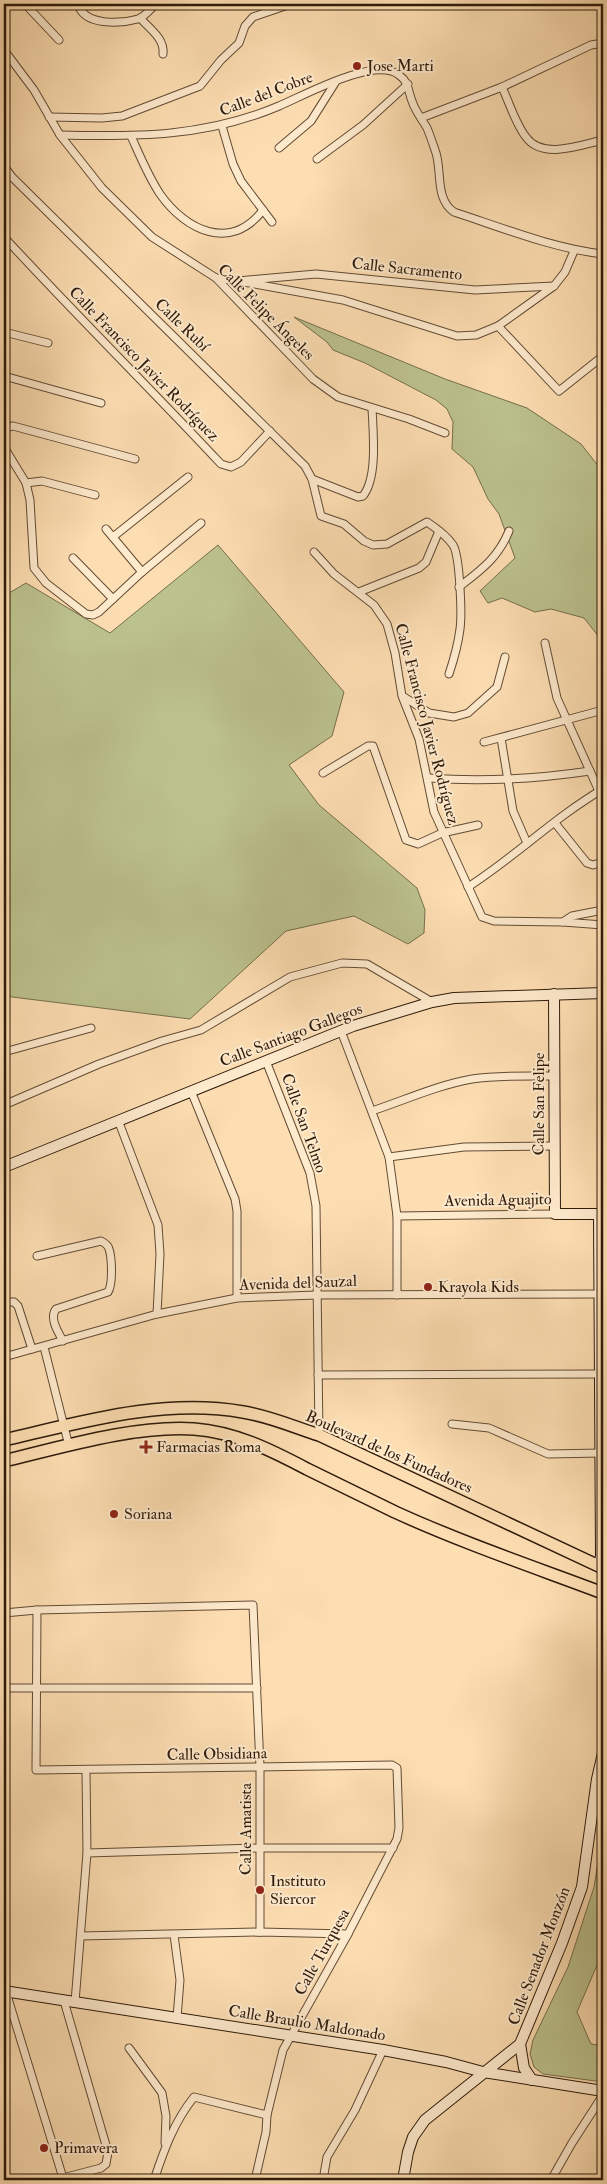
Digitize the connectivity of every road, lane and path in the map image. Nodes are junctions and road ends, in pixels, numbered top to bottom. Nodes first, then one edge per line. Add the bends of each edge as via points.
1 (25, 4) edge
2 (78, 4) edge
3 (156, 4) edge
4 (291, 4) edge
5 (140, 18) junction
6 (59, 40) dead end
7 (603, 43) edge
8 (4, 50) edge
9 (163, 54) dead end
10 (335, 82) junction
11 (408, 84) junction
12 (502, 87) junction
13 (49, 117) junction
14 (421, 118) junction
15 (222, 126) junction
16 (60, 135) junction
17 (131, 136) junction
18 (603, 140) edge
19 (279, 148) dead end
20 (317, 159) dead end
21 (4, 166) edge
22 (263, 210) junction
23 (272, 222) dead end
24 (4, 237) edge
25 (574, 251) junction
26 (603, 254) edge
27 (216, 278) junction
28 (238, 280) junction
29 (554, 286) junction
30 (498, 326) junction
31 (4, 332) edge
32 (48, 342) dead end
33 (603, 356) edge
34 (4, 376) edge
35 (101, 403) dead end
36 (372, 408) junction
37 (4, 428) edge
38 (270, 431) junction
39 (445, 433) dead end
40 (5, 451) edge
41 (134, 459) dead end
42 (188, 477) dead end
43 (312, 479) junction
44 (26, 483) junction
45 (95, 495) dead end
46 (201, 523) dead end
47 (106, 529) dead end
48 (439, 531) junction
49 (509, 531) dead end
50 (113, 537) junction
51 (314, 552) dead end
52 (73, 558) dead end
53 (142, 572) junction
54 (459, 587) junction
55 (359, 592) junction
56 (113, 599) junction
57 (545, 643) dead end
58 (505, 657) dead end
59 (448, 674) dead end
60 (402, 696) junction
61 (603, 710) edge
62 (566, 720) junction
63 (501, 738) junction
64 (484, 742) dead end
65 (590, 771) junction
66 (323, 774) dead end
67 (428, 778) junction
68 (507, 779) junction
69 (601, 790) edge
70 (555, 823) junction
71 (478, 825) dead end
72 (442, 833) junction
73 (527, 844) junction
74 (603, 862) edge
75 (468, 887) junction
76 (603, 910) edge
77 (562, 922) junction
78 (603, 925) edge
79 (603, 993) edge
80 (554, 994) junction
81 (432, 1002) junction
82 (91, 1028) dead end
83 (341, 1031) junction
84 (4, 1052) edge
85 (266, 1061) junction
86 (554, 1076) junction
87 (191, 1091) junction
88 (4, 1105) edge
89 (372, 1112) junction
90 (118, 1120) junction
91 (554, 1146) junction
92 (389, 1157) junction
93 (4, 1168) edge
94 (601, 1212) edge
95 (555, 1214) junction
96 (397, 1216) junction
97 (37, 1256) dead end
98 (316, 1294) junction
99 (600, 1294) junction
100 (397, 1295) junction
101 (237, 1298) junction
102 (4, 1302) edge
103 (157, 1314) junction
104 (62, 1342) junction
105 (44, 1346) junction
106 (32, 1349) junction
107 (4, 1357) edge
108 (601, 1374) junction
109 (318, 1375) junction
110 (452, 1424) dead end
111 (63, 1426) junction
112 (319, 1435) junction
113 (4, 1440) edge
114 (69, 1446) junction
115 (602, 1453) junction
116 (4, 1460) edge
117 (602, 1561) edge
118 (603, 1593) edge
119 (37, 1610) junction
120 (4, 1613) edge
121 (4, 1688) edge
122 (37, 1688) junction
123 (257, 1688) junction
124 (603, 1753) edge
125 (260, 1767) junction
126 (397, 1768) joint
127 (86, 1770) junction
128 (260, 1848) junction
129 (393, 1848) junction
130 (88, 1853) junction
131 (260, 1932) junction
132 (348, 1934) junction
133 (174, 1935) junction
134 (82, 1936) junction
135 (5, 1992) edge
136 (64, 2001) junction
137 (74, 2002) junction
138 (177, 2018) junction
139 (292, 2035) junction
140 (520, 2044) junction
141 (129, 2048) dead end
142 (383, 2050) junction
143 (483, 2072) junction
144 (532, 2080) junction
145 (603, 2091) edge
146 (603, 2095) edge
147 (267, 2115) junction
148 (164, 2148) junction
149 (63, 2178) junction
150 (55, 2180) edge
151 (154, 2180) edge
152 (255, 2180) edge
153 (322, 2180) edge
154 (403, 2180) edge
155 (550, 2180) edge

1 - 6 street
2 - 5 street via 92,19 123,21
3 - 5 street
4 - 13 street via 248,21 239,43 200,86 122,116
5 - 9 street via 159,38
7 - 12 street via 591,45
8 - 13 street, Calle Felipe Ángeles via 34,90
10 - 11 street, Calle del Cobre via 383,68 399,75
10 - 15 street, Calle del Cobre via 268,111
10 - 19 street via 311,121
11 - 14 street
11 - 20 street via 364,126
12 - 14 street
12 - 18 street via 526,137 538,148 548,150
13 - 16 street, Calle Felipe Ángeles
14 - 25 street via 436,154 442,198 447,207
15 - 17 street, Calle del Cobre via 173,134
15 - 22 street via 241,181
16 - 17 street, Calle del Cobre
16 - 27 street, Calle Felipe Ángeles via 102,188 152,237
17 - 22 street via 161,196 205,232 239,232 253,224
21 - 38 street, Calle Rubí
22 - 23 street
24 - 38 street, Calle Francisco Javier Rodríguez via 221,464 231,467 241,462
25 - 26 street
25 - 29 street via 565,272
27 - 28 street, Calle Sacramento
27 - 36 street, Calle Felipe Ángeles via 313,379 338,397
28 - 29 street, Calle Sacramento via 316,274 475,290
28 - 30 street via 343,300 457,336 476,335
29 - 30 street
30 - 33 street via 559,391
31 - 32 street
34 - 35 street
36 - 39 street, Calle Felipe Ángeles
36 - 43 street via 372,468 363,496 358,497
37 - 41 street via 13,426
38 - 43 street, Calle Rubí via 305,466
40 - 44 street
42 - 50 street
43 - 48 street, Calle Rubí via 321,516 344,524 364,541 387,544 427,522
44 - 45 street via 42,481
44 - 56 street via 34,568 46,583 86,614 99,612
46 - 53 street
47 - 50 street
48 - 54 street via 453,546 458,560
48 - 55 street via 426,562 419,568
49 - 54 street via 498,553
50 - 53 street
51 - 55 street, Calle Francisco Javier Rodríguez via 334,574
52 - 56 street
53 - 56 street
54 - 59 street via 460,627 457,649
55 - 60 street, Calle Francisco Javier Rodríguez via 374,605 387,624 396,653
57 - 62 street via 557,698
58 - 60 street via 497,687 468,713 454,717 429,713
60 - 67 street, Calle Francisco Javier Rodríguez via 419,739
61 - 62 street
62 - 63 street
62 - 65 street
63 - 64 street
63 - 68 street
65 - 68 street
65 - 69 street
66 - 72 street via 373,746 406,840 418,844
67 - 68 street
67 - 72 street, Calle Francisco Javier Rodríguez via 434,812
68 - 73 street via 513,811
69 - 70 street
70 - 73 street
70 - 74 street via 587,862 593,865
71 - 72 street
72 - 75 street, Calle Francisco Javier Rodríguez
73 - 75 street
75 - 77 street, Calle Francisco Javier Rodríguez via 482,917 488,920
76 - 77 street via 572,916
77 - 78 street
79 - 80 street, Calle Santiago Gallegos
80 - 81 street, Calle Santiago Gallegos via 454,998
80 - 86 street, Calle San Felipe
81 - 83 street, Calle Santiago Gallegos
81 - 88 street via 367,964 342,963 290,978 201,1030 99,1064
82 - 84 street
83 - 85 street, Calle Santiago Gallegos
83 - 89 street
85 - 87 street, Calle Santiago Gallegos
85 - 98 street, Calle San Telmo via 310,1173 316,1206
86 - 89 street via 473,1079 442,1086
86 - 91 street, Calle San Felipe
87 - 90 street, Calle Santiago Gallegos
87 - 101 street via 235,1199
89 - 92 street
90 - 93 street, Calle Santiago Gallegos
90 - 103 street via 158,1225
91 - 92 street via 464,1148
91 - 95 street, Calle San Felipe
92 - 96 street
94 - 95 street, Avenida Aguajito
94 - 99 street
95 - 96 street, Avenida Aguajito
96 - 100 street
97 - 104 street via 101,1241 109,1249 112,1286 108,1292 54,1312 52,1316
98 - 100 street, Avenida del Sauzal
98 - 101 street, Avenida del Sauzal
98 - 109 street, Calle San Telmo
99 - 100 street, Avenida del Sauzal
99 - 108 street
101 - 103 street, Avenida del Sauzal
102 - 106 street via 14,1302 18,1306
103 - 104 street, Avenida del Sauzal
104 - 105 street, Avenida del Sauzal
105 - 106 street, Avenida del Sauzal
105 - 111 street
106 - 107 street, Avenida del Sauzal
108 - 109 street
108 - 115 street
109 - 112 street, Calle San Telmo
110 - 115 street via 489,1428 548,1454
111 - 112 main road, Boulevard de los Fundadores via 156,1409 194,1407 244,1412
111 - 113 main road, Boulevard de los Fundadores
111 - 114 street
112 - 117 main road, Boulevard de los Fundadores
114 - 116 main road
114 - 118 main road via 173,1429 195,1429 240,1438 453,1537
115 - 117 street
119 - 120 street
119 - 122 street
119 - 123 street, Calle Amatista via 253,1605
121 - 122 street
122 - 123 street
122 - 127 street, Calle Obsidiana via 36,1770
123 - 125 street, Calle Amatista
124 - 140 street, Calle Senador Monzón via 582,1887
125 - 126 street, Calle Obsidiana via 392,1765
125 - 127 street, Calle Obsidiana
125 - 128 street, Calle Amatista
126 - 129 street, Calle Turquesa via 399,1828
127 - 130 street
128 - 129 street
128 - 130 street
128 - 131 street, Calle Amatista
129 - 132 street, Calle Turquesa
130 - 134 street
131 - 132 street
131 - 133 street
132 - 139 street, Calle Turquesa
133 - 134 street
133 - 138 street via 180,1980
134 - 137 street
135 - 136 street, Calle Braulio Maldonado
135 - 149 street
136 - 137 street, Calle Braulio Maldonado
136 - 149 street via 109,2159 101,2168
137 - 138 street, Calle Braulio Maldonado
138 - 139 street, Calle Braulio Maldonado
139 - 142 street, Calle Braulio Maldonado
139 - 147 street, Calle Turquesa via 283,2050
140 - 143 street, Calle Senador Monzón
140 - 144 street via 524,2068
141 - 148 street via 162,2094 166,2116
142 - 143 street, Calle Braulio Maldonado
142 - 153 street via 355,2110 327,2157
143 - 144 street, Calle Braulio Maldonado
143 - 154 street, Calle Senador Monzón via 425,2120 413,2137
144 - 145 street, Calle Braulio Maldonado
146 - 155 street
147 - 148 street via 194,2096
147 - 152 street, Calle Turquesa
148 - 151 street
149 - 150 street

